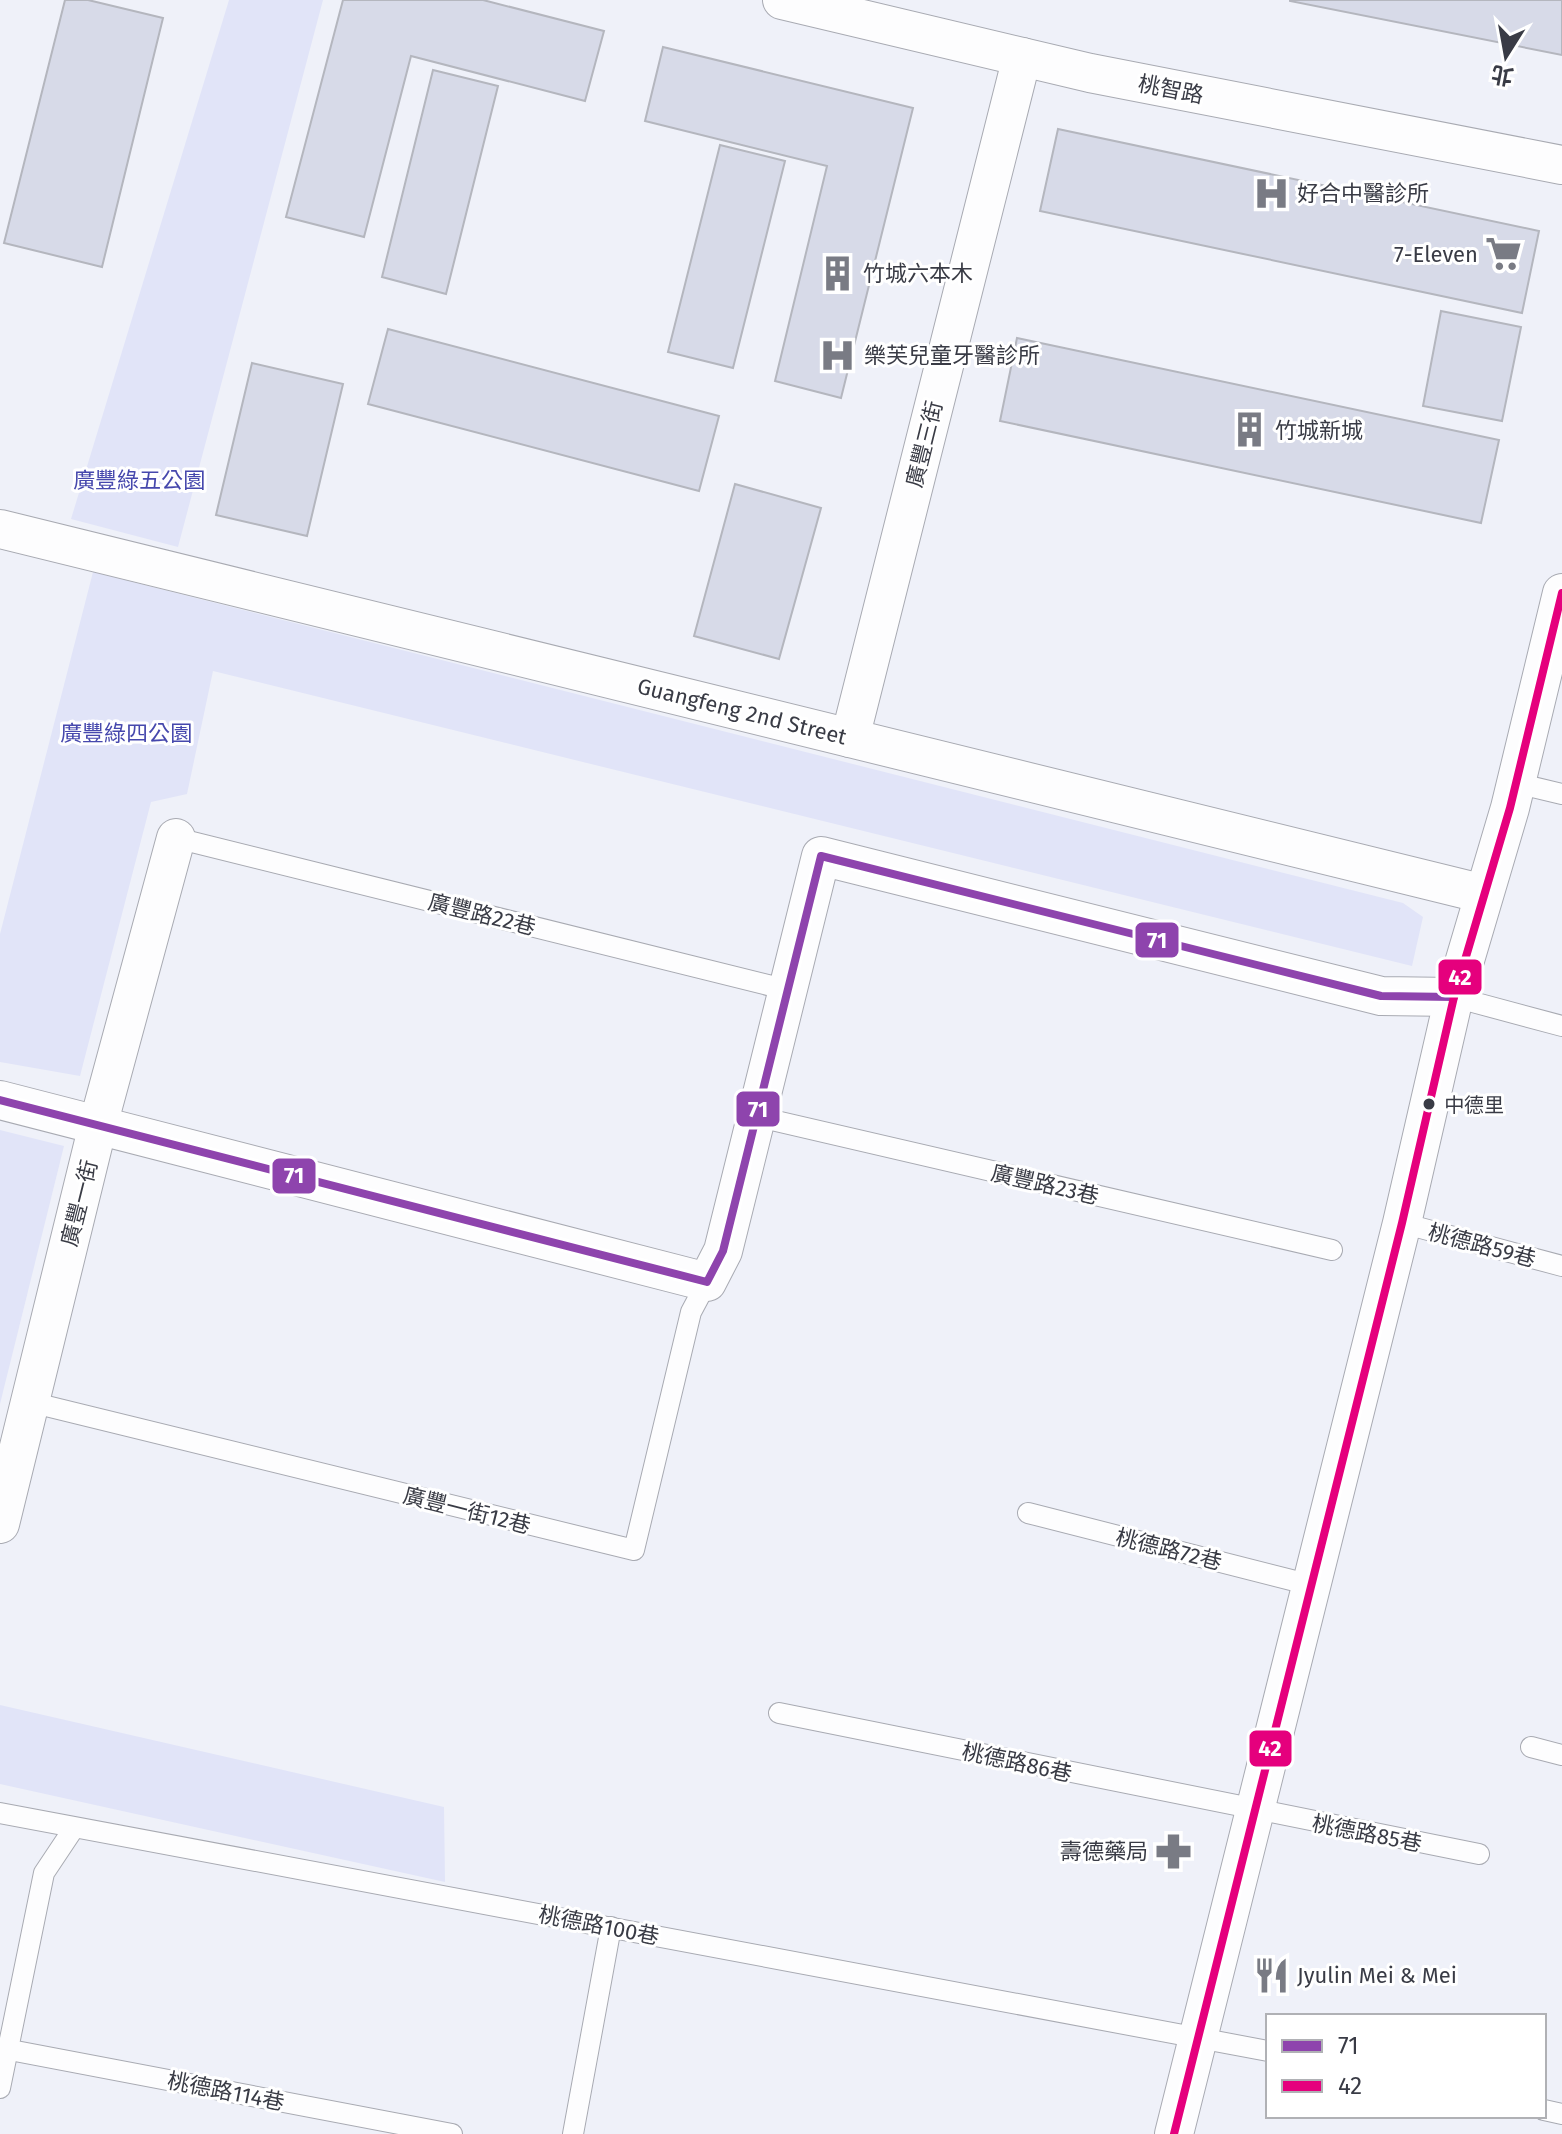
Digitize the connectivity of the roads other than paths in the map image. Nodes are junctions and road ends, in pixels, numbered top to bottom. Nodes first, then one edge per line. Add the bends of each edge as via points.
1 (782, 0) edge
2 (1022, 57) junction
3 (1562, 165) edge
4 (0, 529) edge
5 (1562, 593) edge
6 (850, 738) junction
7 (1516, 783) junction
8 (1562, 794) edge
9 (176, 838) joint
10 (1484, 894) junction
11 (788, 990) junction
12 (1454, 997) junction
13 (1562, 1026) edge
14 (0, 1100) edge
15 (759, 1117) junction
16 (98, 1125) junction
17 (1402, 1223) junction
18 (1332, 1250) dead end
19 (1562, 1266) edge
20 (707, 1282) junction
21 (30, 1402) junction
22 (1028, 1513) dead end
23 (0, 1524) edge
24 (1311, 1585) junction
25 (779, 1713) dead end
26 (1531, 1747) dead end
27 (1562, 1755) edge
28 (1255, 1811) junction
29 (0, 1813) edge
30 (74, 1828) junction
31 (1479, 1854) dead end
32 (611, 1927) junction
33 (1198, 2037) junction
34 (4, 2049) edge
35 (1266, 2051) edge
36 (0, 2088) edge
37 (452, 2134) edge
38 (573, 2134) edge
39 (1174, 2134) edge

1 - 2 street, 桃智路
2 - 3 street, 桃智路
2 - 6 street, 廣豐三街
4 - 6 street, Guangfeng 2nd Street
5 - 7 street
6 - 10 street, Guangfeng 2nd Street
7 - 8 lane
7 - 10 street
9 - 11 lane, 廣豐路22巷
9 - 16 street, 廣豐一街
10 - 12 street
11 - 12 street via 821,856 1381,996
11 - 15 street
12 - 13 lane
12 - 17 street
14 - 16 street
15 - 18 lane, 廣豐路23巷
15 - 20 street via 723,1251
16 - 20 street
16 - 21 street, 廣豐一街
17 - 19 lane, 桃德路59巷
17 - 24 street
20 - 21 lane, 廣豐一街12巷 via 691,1312 634,1550
21 - 23 street, 廣豐一街
22 - 24 lane, 桃德路72巷
24 - 28 street
25 - 28 lane, 桃德路86巷
26 - 27 lane
28 - 31 lane, 桃德路85巷
28 - 33 street
29 - 30 lane, 桃德路100巷
30 - 32 lane, 桃德路100巷
30 - 34 lane via 44,1873
32 - 33 lane, 桃德路100巷
32 - 38 lane
33 - 35 lane, 桃德路100巷
33 - 39 street
34 - 36 lane
34 - 37 lane, 桃德路114巷

